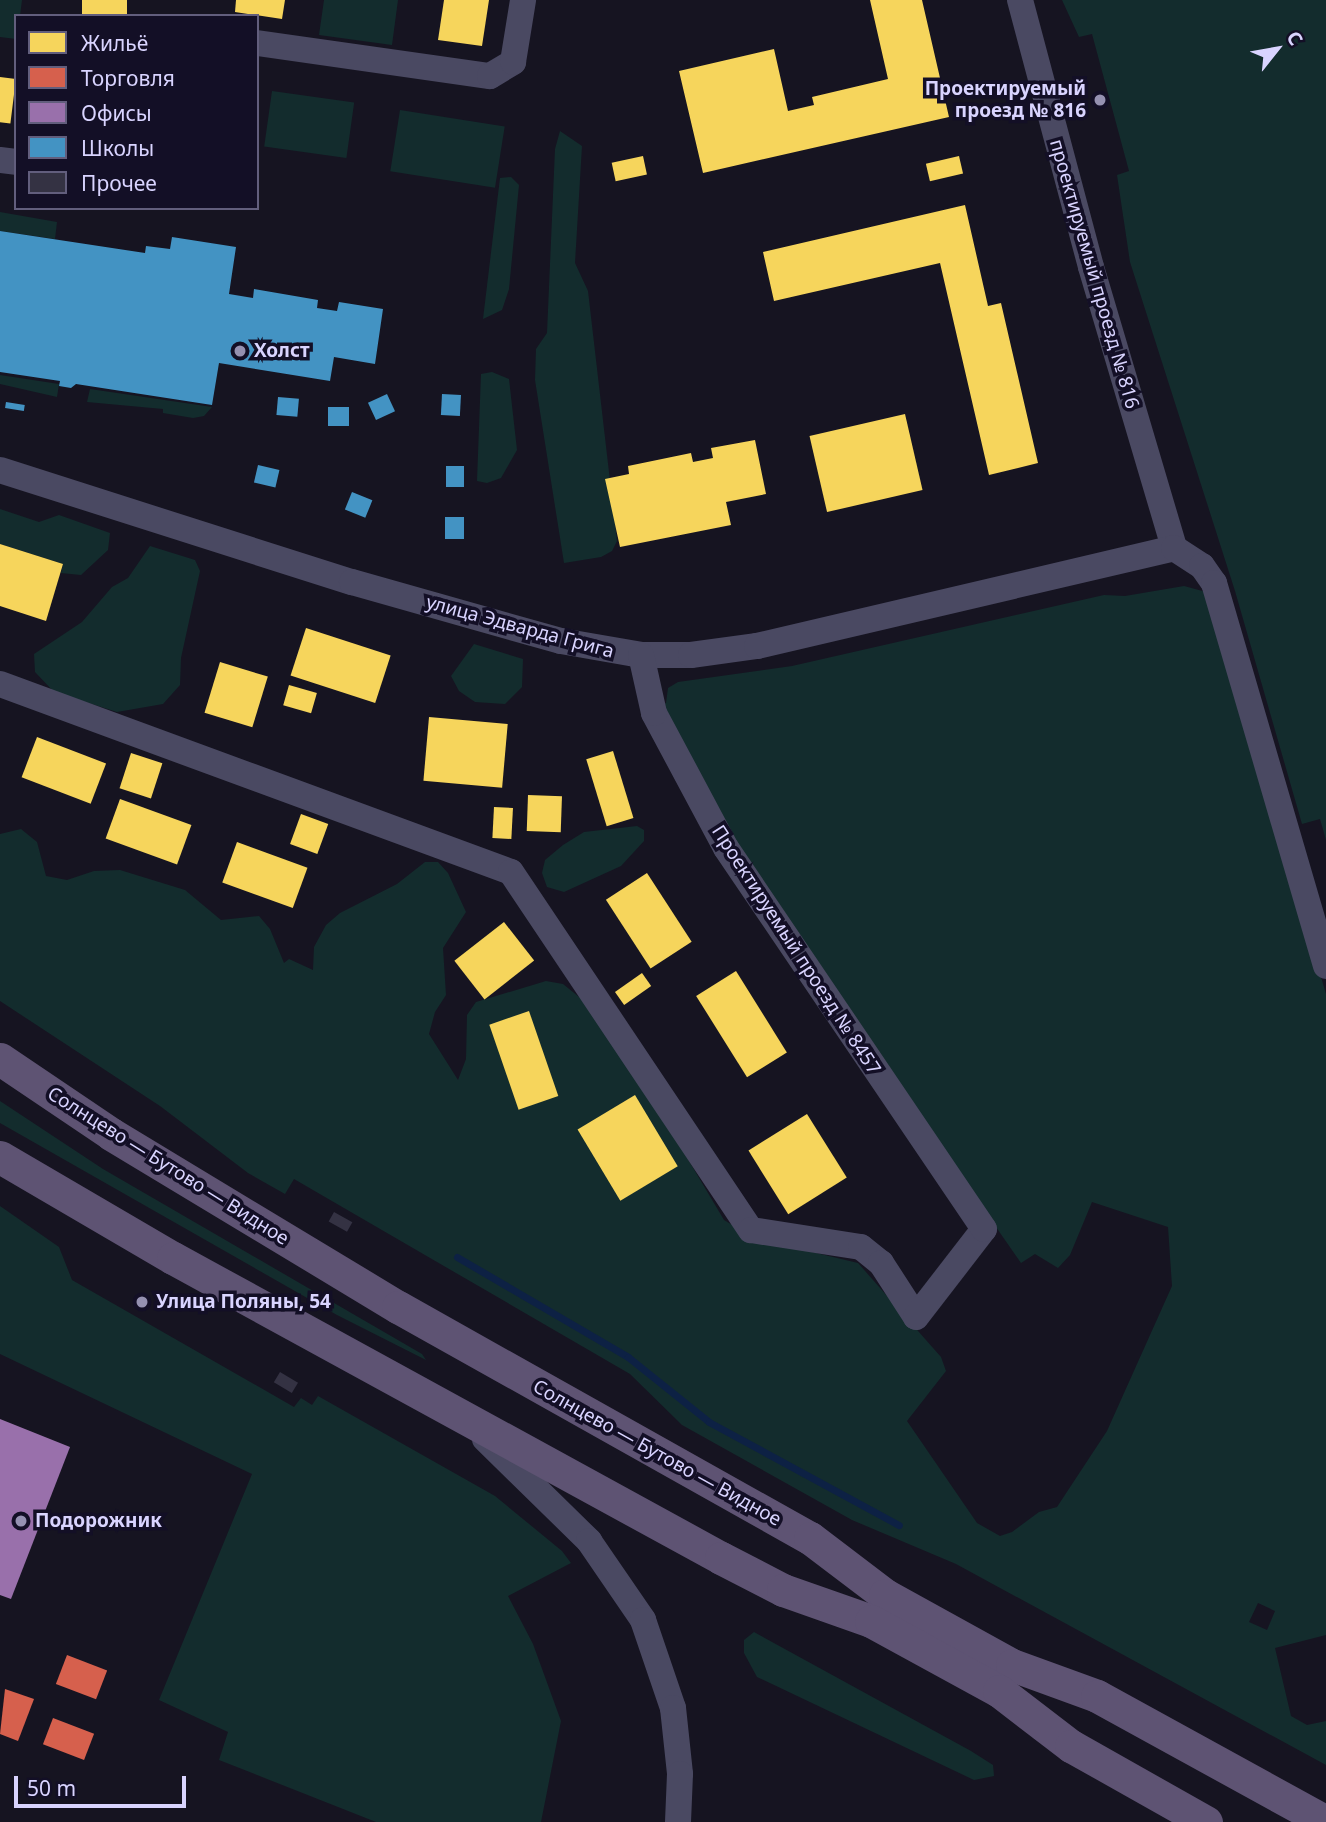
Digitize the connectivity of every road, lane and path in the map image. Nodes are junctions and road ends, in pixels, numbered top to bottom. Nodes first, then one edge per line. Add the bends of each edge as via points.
1 (523, 0) edge
2 (1020, 0) edge
3 (259, 43) edge
4 (0, 470) edge
5 (1174, 548) junction
6 (641, 655) junction
7 (0, 684) edge
8 (1326, 966) edge
9 (0, 1059) edge
10 (0, 1157) edge
11 (464, 1419) junction
12 (678, 1822) edge
13 (1206, 1822) edge
14 (1326, 1822) edge

1 - 3 street via 513,61 489,76
2 - 5 street, проектируемый проезд № 816 via 1091,267
4 - 6 street, улица Эдварда Грига via 352,582 561,641
5 - 6 street, улица Эдварда Грига via 757,646 691,655
5 - 8 street via 1202,566 1214,583
6 - 7 street, Проектируемый проезд № 8457 via 654,713 726,848 802,967 984,1229 916,1317 881,1263 861,1247 751,1230 511,872
9 - 14 main road, Солнцево — Бутово — Видное via 111,1134 387,1300 810,1538 885,1595 1012,1665 1097,1696
10 - 11 main road
11 - 12 street via 589,1541 643,1620 675,1721
11 - 13 main road via 783,1590 872,1621 999,1691 1071,1746

